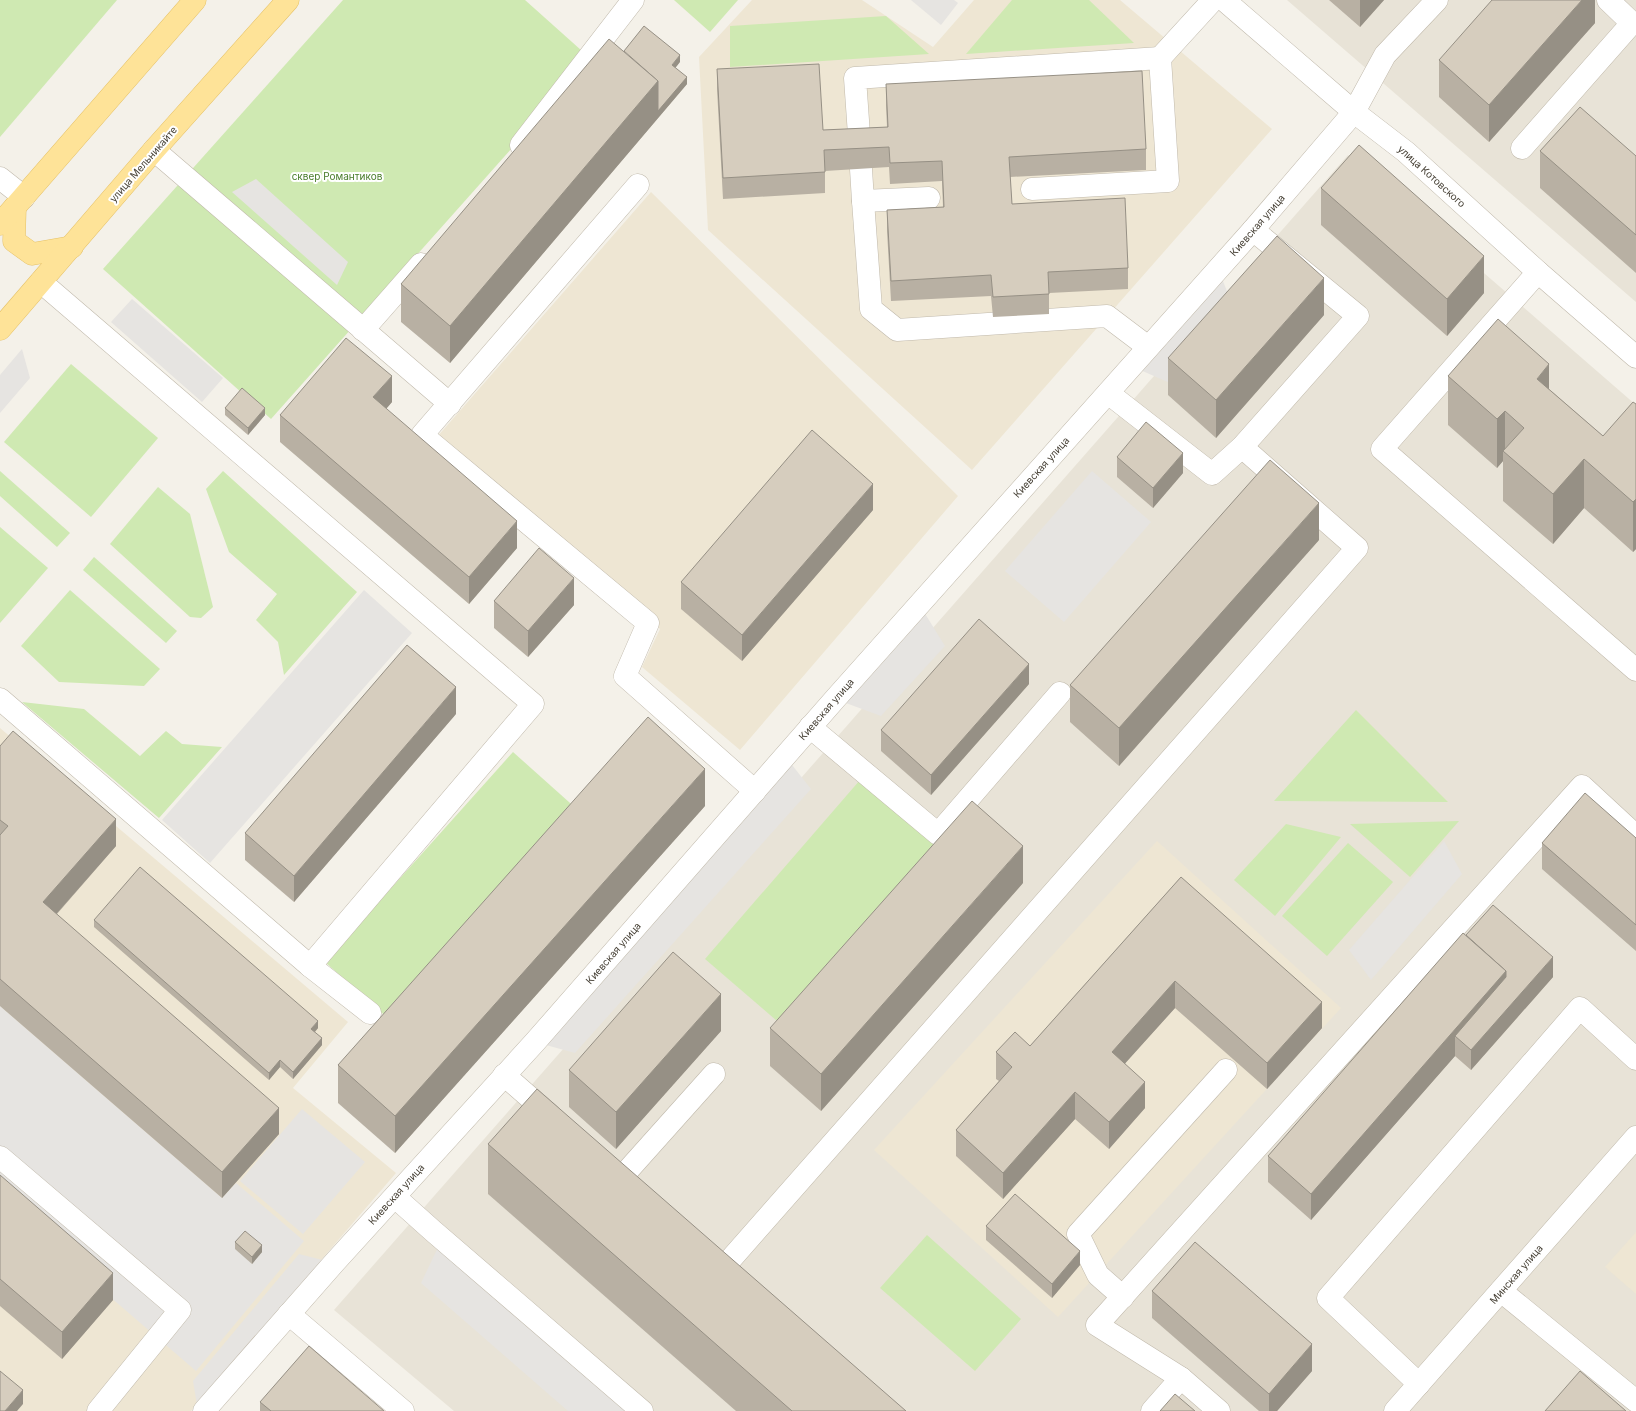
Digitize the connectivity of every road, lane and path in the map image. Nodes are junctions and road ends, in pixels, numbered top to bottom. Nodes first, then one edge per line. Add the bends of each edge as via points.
1 (195, 0) edge
2 (288, 0) edge
3 (633, 0) edge
4 (1212, 0) edge
5 (1224, 0) edge
6 (1437, 0) edge
7 (1608, 0) edge
8 (1160, 58) junction
9 (1354, 112) junction
10 (1522, 148) dead end
11 (154, 150) junction
12 (508, 161) edge
13 (0, 178) edge
14 (638, 185) dead end
15 (1032, 189) dead end
16 (929, 198) dead end
17 (863, 201) junction
18 (19, 202) junction
19 (0, 224) edge
20 (1253, 230) junction
21 (72, 247) junction
22 (434, 250) edge
23 (1538, 272) junction
24 (42, 282) junction
25 (0, 328) edge
26 (363, 330) junction
27 (1148, 347) junction
28 (1636, 357) edge
29 (1108, 393) junction
30 (450, 404) junction
31 (1242, 448) junction
32 (1636, 670) edge
33 (1060, 693) dead end
34 (0, 699) edge
35 (810, 727) junction
36 (755, 791) junction
37 (1636, 836) edge
38 (310, 966) junction
39 (370, 1013) dead end
40 (1636, 1059) edge
41 (1226, 1070) dead end
42 (714, 1074) dead end
43 (504, 1075) junction
44 (563, 1127) edge
45 (1636, 1137) edge
46 (0, 1157) edge
47 (604, 1163) edge
48 (621, 1178) junction
49 (638, 1193) edge
50 (395, 1196) junction
51 (706, 1253) edge
52 (1501, 1290) junction
53 (1123, 1297) junction
54 (289, 1314) junction
55 (1181, 1378) junction
56 (1419, 1384) junction
57 (1636, 1401) edge
58 (98, 1411) edge
59 (204, 1411) edge
60 (403, 1411) edge
61 (642, 1411) edge
62 (1152, 1411) edge
63 (1219, 1411) edge
64 (1395, 1411) edge

1 - 18 main road
2 - 11 main road, улица Мельникайте
3 - 12 street
4 - 8 street
5 - 9 street, улица Котовского
6 - 9 street, Киевская улица via 1385,55
7 - 10 street via 1632,23
8 - 15 street via 1168,181
8 - 17 street via 855,78
9 - 20 street, Киевская улица
9 - 23 street, улица Котовского via 1406,152
11 - 21 main road, улица Мельникайте
11 - 26 street
13 - 18 street
14 - 30 street
16 - 17 street
17 - 27 street via 871,309 897,330 1107,316
18 - 19 main road
18 - 21 main road via 14,241 32,254
20 - 27 street, Киевская улица
20 - 31 street via 1358,316
21 - 24 main road, улица Мельникайте
22 - 26 street
23 - 28 street, улица Котовского
23 - 32 street via 1382,449
24 - 25 main road, улица Мельникайте
24 - 38 street via 533,704
26 - 30 street
27 - 29 street, Киевская улица
29 - 31 street via 1212,474
29 - 35 street, Киевская улица
30 - 36 street via 422,435 648,623 625,676
31 - 51 street via 1357,548 729,1274
33 - 35 street via 938,834
34 - 38 street
35 - 36 street, Киевская улица
36 - 43 street, Киевская улица
37 - 53 street via 1582,786
38 - 39 street
40 - 56 street via 1580,1008 1328,1298
41 - 53 street via 1078,1234 1098,1275
42 - 48 street
43 - 44 street
43 - 50 street, Киевская улица
45 - 52 street, Минская улица
46 - 58 street via 180,1310
47 - 48 street
48 - 49 street
50 - 54 street, Киевская улица
50 - 61 street
52 - 56 street, Минская улица
52 - 57 street
53 - 55 street via 1097,1325
54 - 59 street, Киевская улица
54 - 60 street
55 - 62 street
55 - 63 street
56 - 64 street, Минская улица

